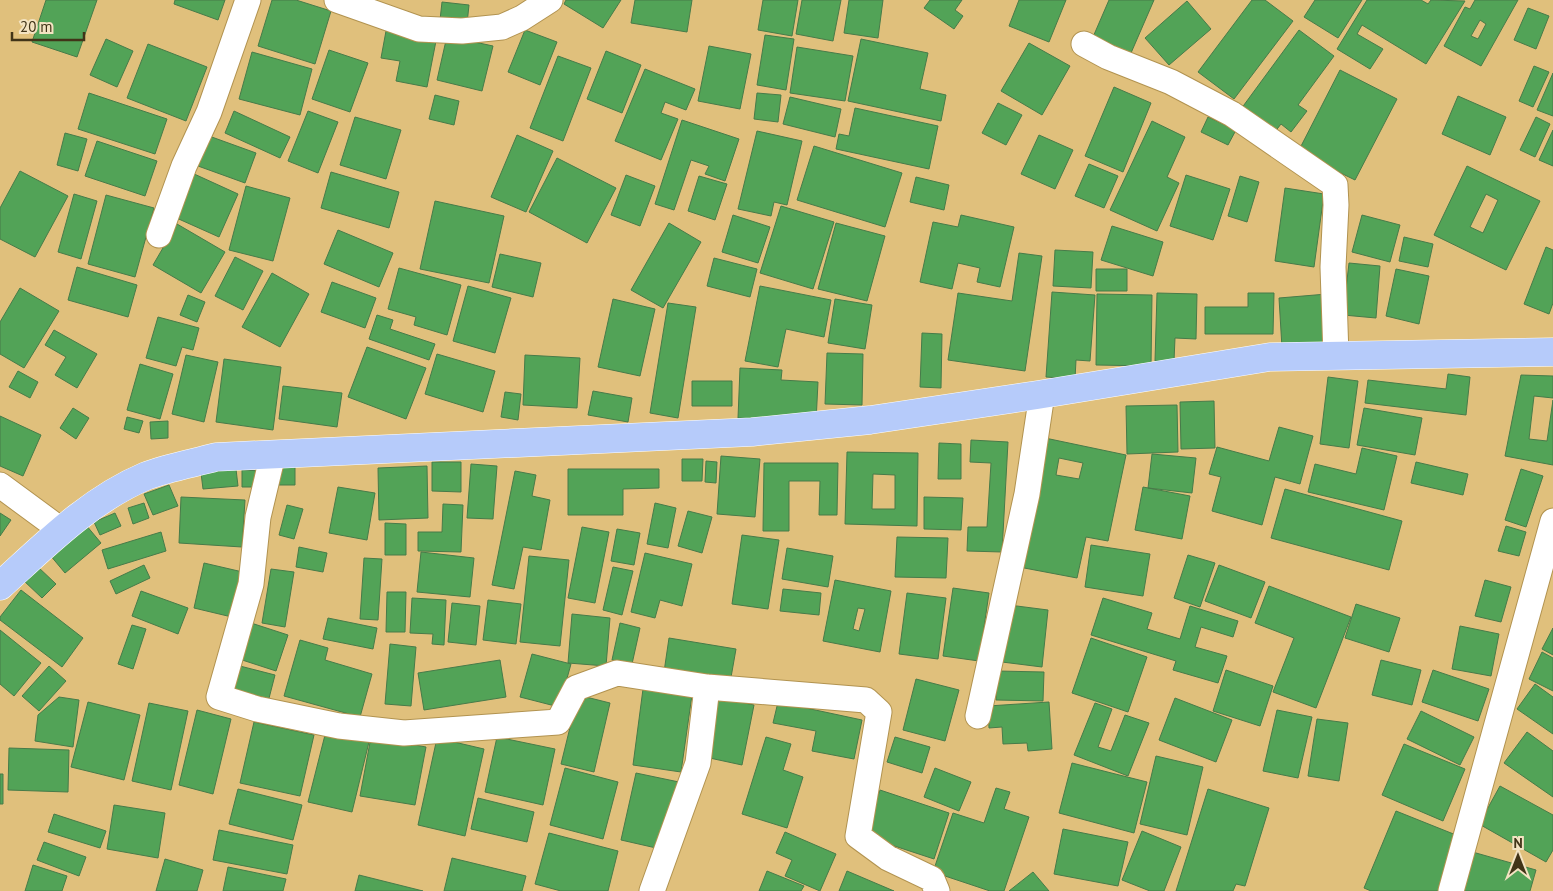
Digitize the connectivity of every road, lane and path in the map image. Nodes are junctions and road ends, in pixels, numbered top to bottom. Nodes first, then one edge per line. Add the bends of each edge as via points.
1 (248, 0) edge
2 (338, 0) edge
3 (550, 0) edge
4 (1084, 44) dead end
5 (158, 235) dead end
6 (1553, 352) edge
7 (1336, 356) junction
8 (1042, 394) junction
9 (273, 454) junction
10 (0, 485) edge
11 (1553, 521) edge
12 (61, 530) junction
13 (0, 586) edge
14 (708, 688) junction
15 (978, 716) dead end
16 (652, 891) edge
17 (936, 891) edge
18 (1451, 891) edge

1 - 5 street via 209,112
2 - 3 street via 419,29 462,31 502,27
4 - 7 street via 1108,58 1171,82 1232,114 1336,185 1333,267
6 - 7 main road
7 - 8 main road via 1270,357
8 - 9 main road via 870,420 752,432
8 - 15 street via 1027,494
9 - 12 main road via 216,457 147,476 94,504
9 - 14 street via 258,517 251,584 219,697 257,710 339,726 404,733 558,722 576,688 617,673
10 - 12 street
11 - 18 street
12 - 13 main road
14 - 16 street via 698,762
14 - 17 street via 866,700 879,712 858,836 888,858 932,879

